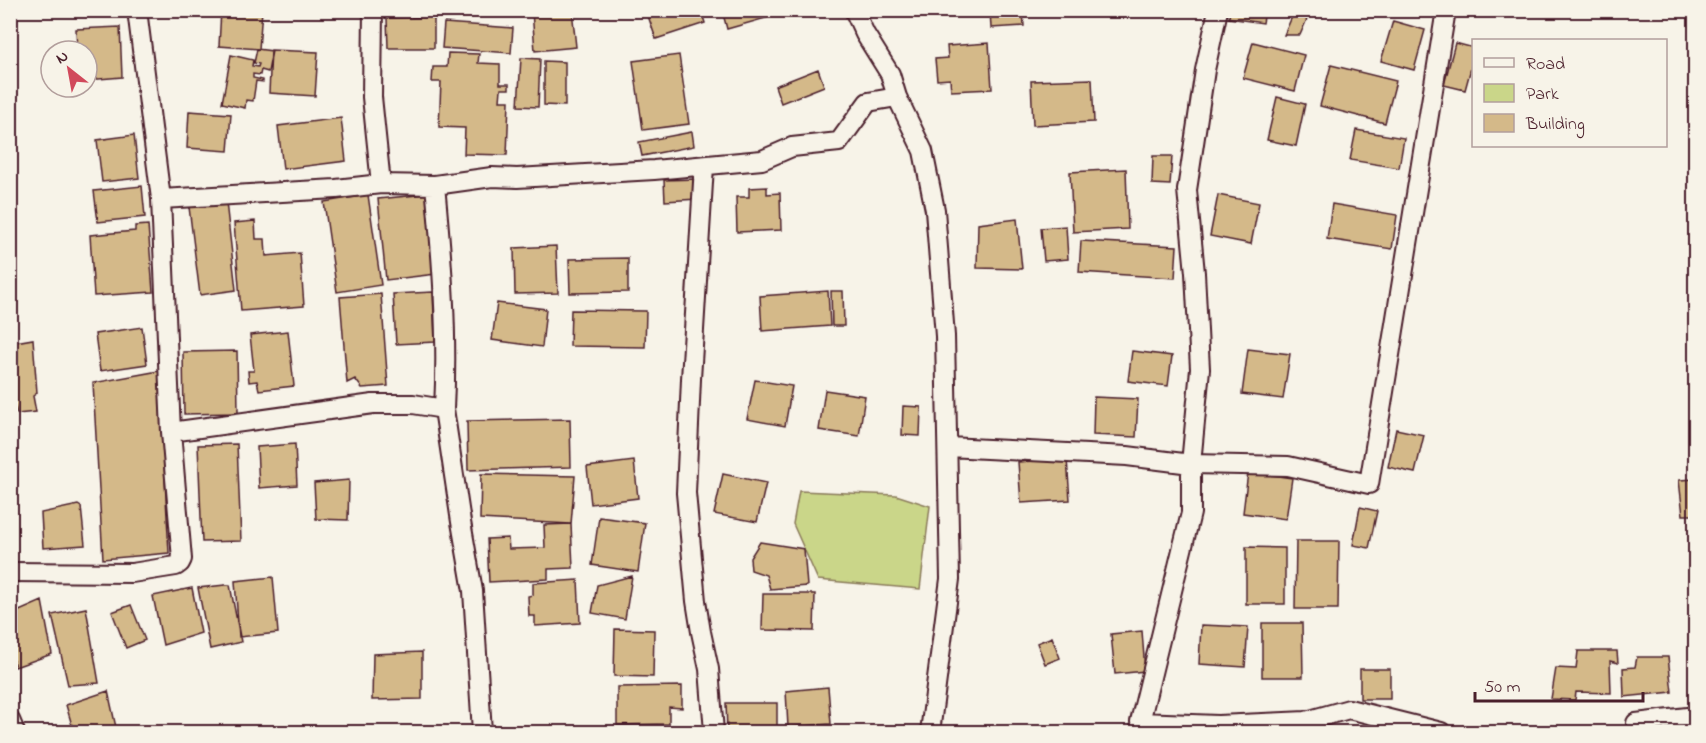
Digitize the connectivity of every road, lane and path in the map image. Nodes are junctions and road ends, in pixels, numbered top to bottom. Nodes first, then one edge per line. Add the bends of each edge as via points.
1 (137, 10) edge
2 (373, 10) edge
3 (854, 10) edge
4 (1218, 10) edge
5 (1446, 10) edge
6 (897, 97) junction
7 (704, 166) junction
8 (381, 184) junction
9 (435, 185) junction
10 (161, 199) junction
11 (444, 409) junction
12 (171, 432) junction
13 (948, 447) junction
14 (1191, 464) junction
15 (10, 572) edge
16 (1695, 716) edge
17 (10, 720) edge
18 (1636, 723) dead end
19 (1140, 727) edge
20 (15, 732) edge
21 (482, 732) edge
22 (714, 732) edge
23 (930, 732) edge
24 (1441, 732) edge

1 - 10 street
2 - 8 street via 372,97
3 - 6 street via 890,74
4 - 14 street via 1187,190 1200,369
5 - 14 street via 1369,484 1288,466
6 - 7 street via 868,102 839,142 792,147 762,160
6 - 13 street via 923,151 935,210 945,336
7 - 9 street via 492,177
7 - 22 street via 686,493
8 - 9 street
8 - 10 street
9 - 11 street via 443,272
10 - 12 street
11 - 12 street via 373,404
11 - 21 street via 473,591
12 - 15 street via 180,563 132,573
13 - 14 street via 1127,456
13 - 23 street via 950,579
14 - 19 street via 1191,513
16 - 18 street
17 - 20 street
19 - 24 street via 1306,722 1349,709

